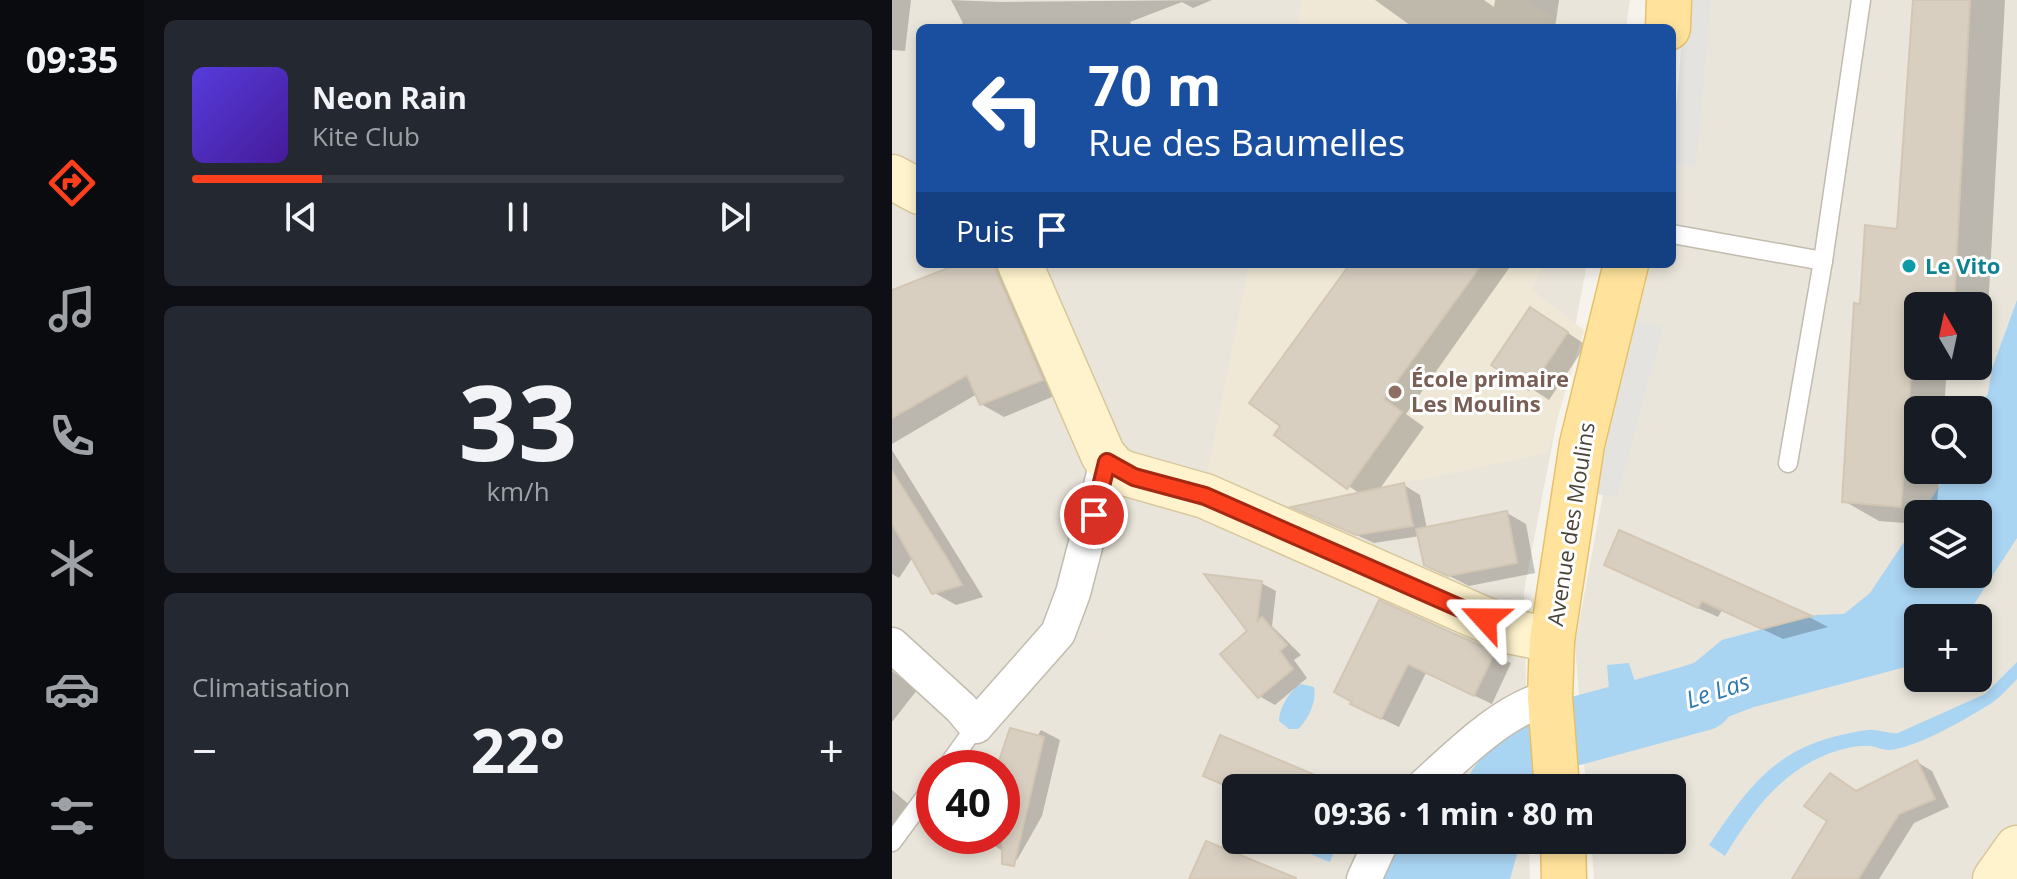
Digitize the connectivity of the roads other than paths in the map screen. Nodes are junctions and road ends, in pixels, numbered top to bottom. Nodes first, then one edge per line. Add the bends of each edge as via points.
1 (1669, 0) edge
2 (1861, 0) edge
3 (1668, 24) edge
4 (892, 177) edge
5 (916, 190) edge
6 (1676, 235) edge
7 (1823, 261) junction
8 (1022, 268) edge
9 (1625, 268) edge
10 (1107, 462) junction
11 (1788, 463) dead end
12 (1552, 640) junction
13 (892, 645) edge
14 (976, 726) junction
15 (1553, 742) edge
16 (959, 750) edge
17 (1439, 774) edge
18 (916, 809) edge
19 (892, 842) edge
20 (2017, 848) edge
21 (1376, 854) edge
22 (1563, 854) edge
23 (1364, 879) edge
24 (1564, 879) edge
25 (1995, 879) edge

1 - 3 main road
2 - 7 lane
4 - 5 street
6 - 7 lane
7 - 11 lane
8 - 10 street
9 - 12 main road, Avenue des Moulins via 1582,444
10 - 12 street via 1134,477 1205,496 1513,632
10 - 14 street via 1058,633
12 - 15 main road, Avenue des Moulins
13 - 14 street
14 - 16 lane
15 - 17 street via 1531,703
18 - 19 lane
20 - 25 street
21 - 23 street
22 - 24 main road

